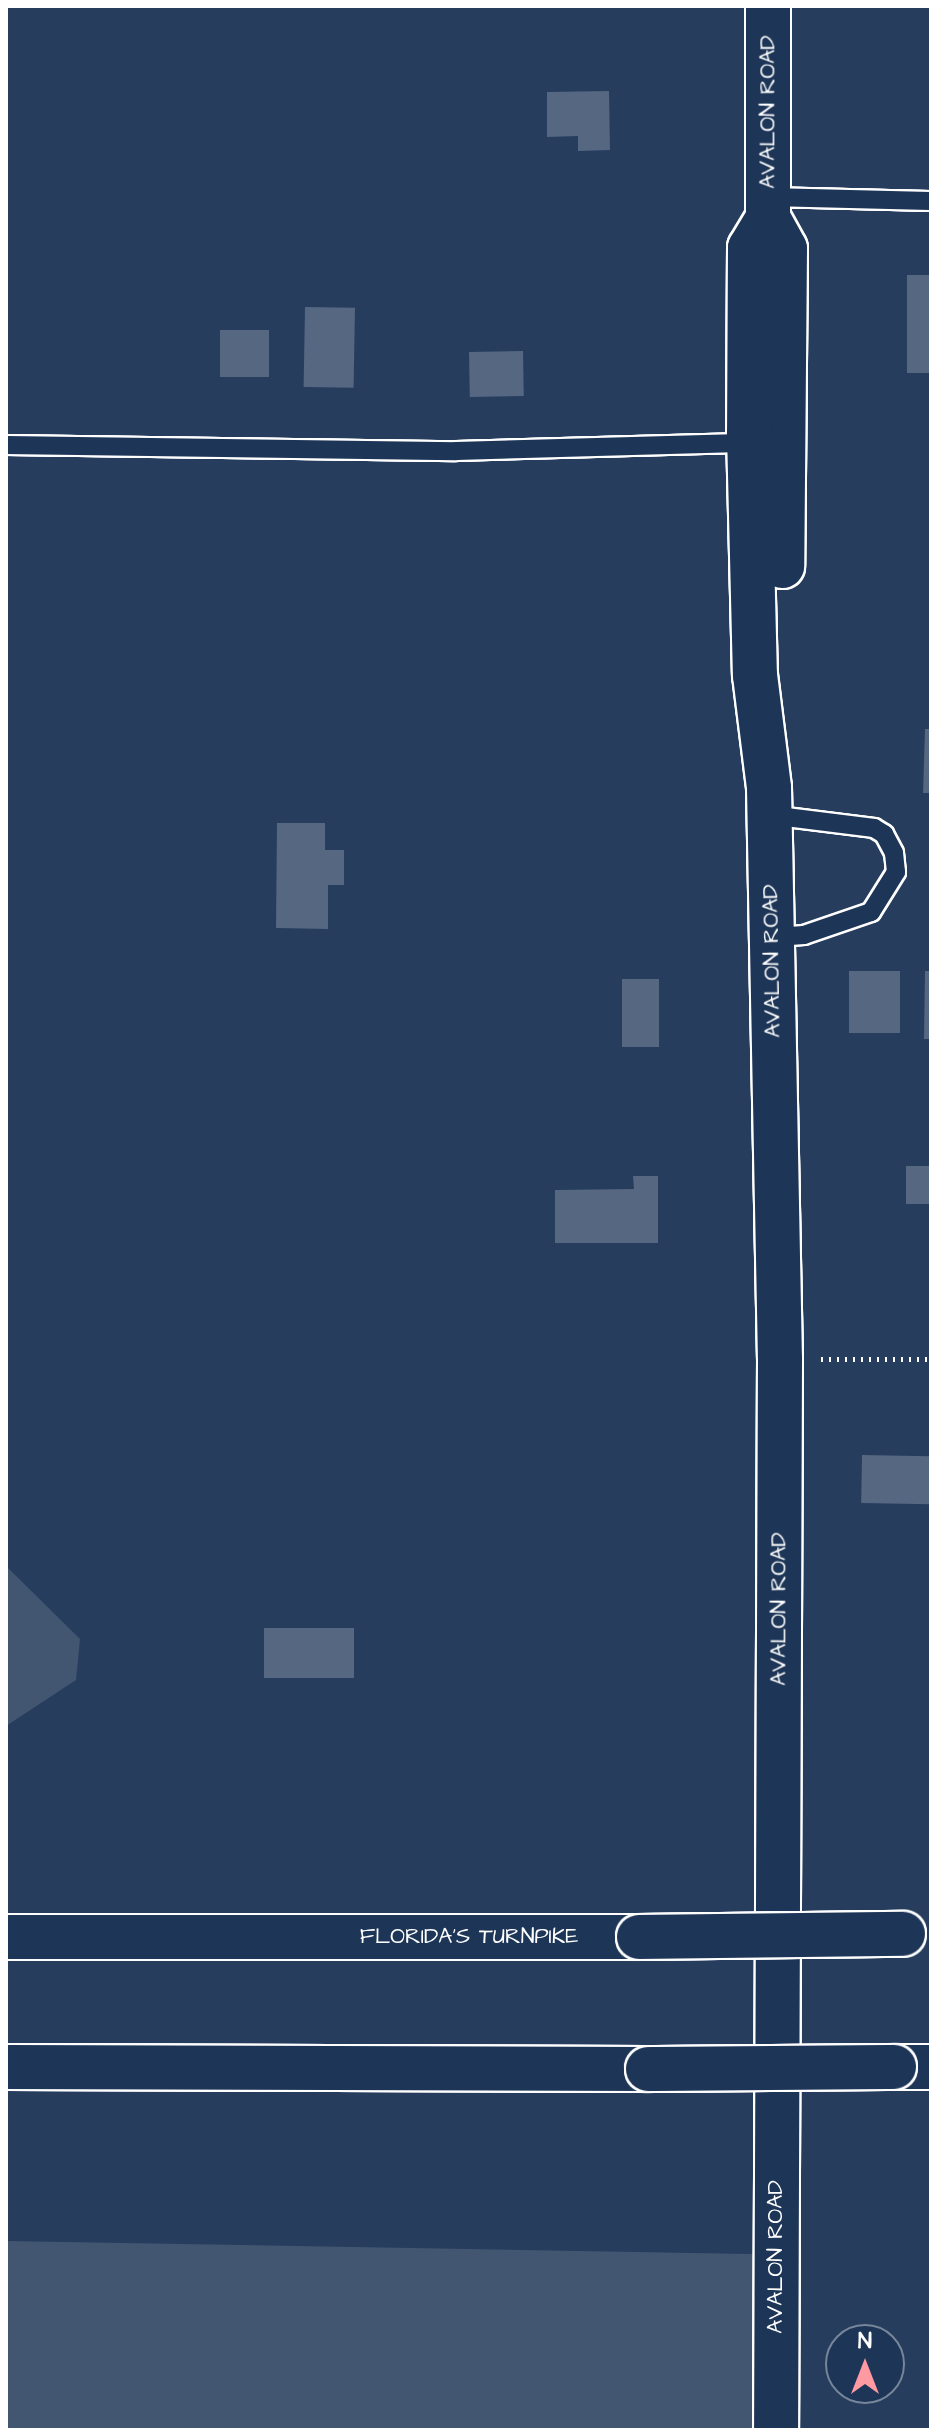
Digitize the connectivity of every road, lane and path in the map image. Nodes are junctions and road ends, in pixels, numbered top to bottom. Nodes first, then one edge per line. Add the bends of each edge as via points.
1 (768, 6) edge
2 (931, 201) edge
3 (768, 207) junction
4 (750, 443) junction
5 (6, 445) edge
6 (769, 802) junction
7 (772, 937) junction
8 (780, 1359) junction
9 (931, 1359) edge
10 (917, 1934) edge
11 (6, 1937) edge
12 (6, 2067) edge
13 (913, 2067) edge
14 (776, 2430) edge

1 - 3 main road, AVALON ROAD
2 - 3 lane
3 - 4 main road, AVALON ROAD via 750,248
3 - 6 main road, AVALON ROAD via 785,249 781,677
4 - 5 lane via 456,451
4 - 6 main road, AVALON ROAD via 755,675
6 - 7 main road, AVALON ROAD
6 - 7 lane via 874,828 884,834 894,853 896,872 871,912 804,935
7 - 8 main road, AVALON ROAD
8 - 9 path
8 - 14 main road, AVALON ROAD
10 - 11 main road, FLORIDA'S TURNPIKE, bridge
12 - 13 main road, bridge

